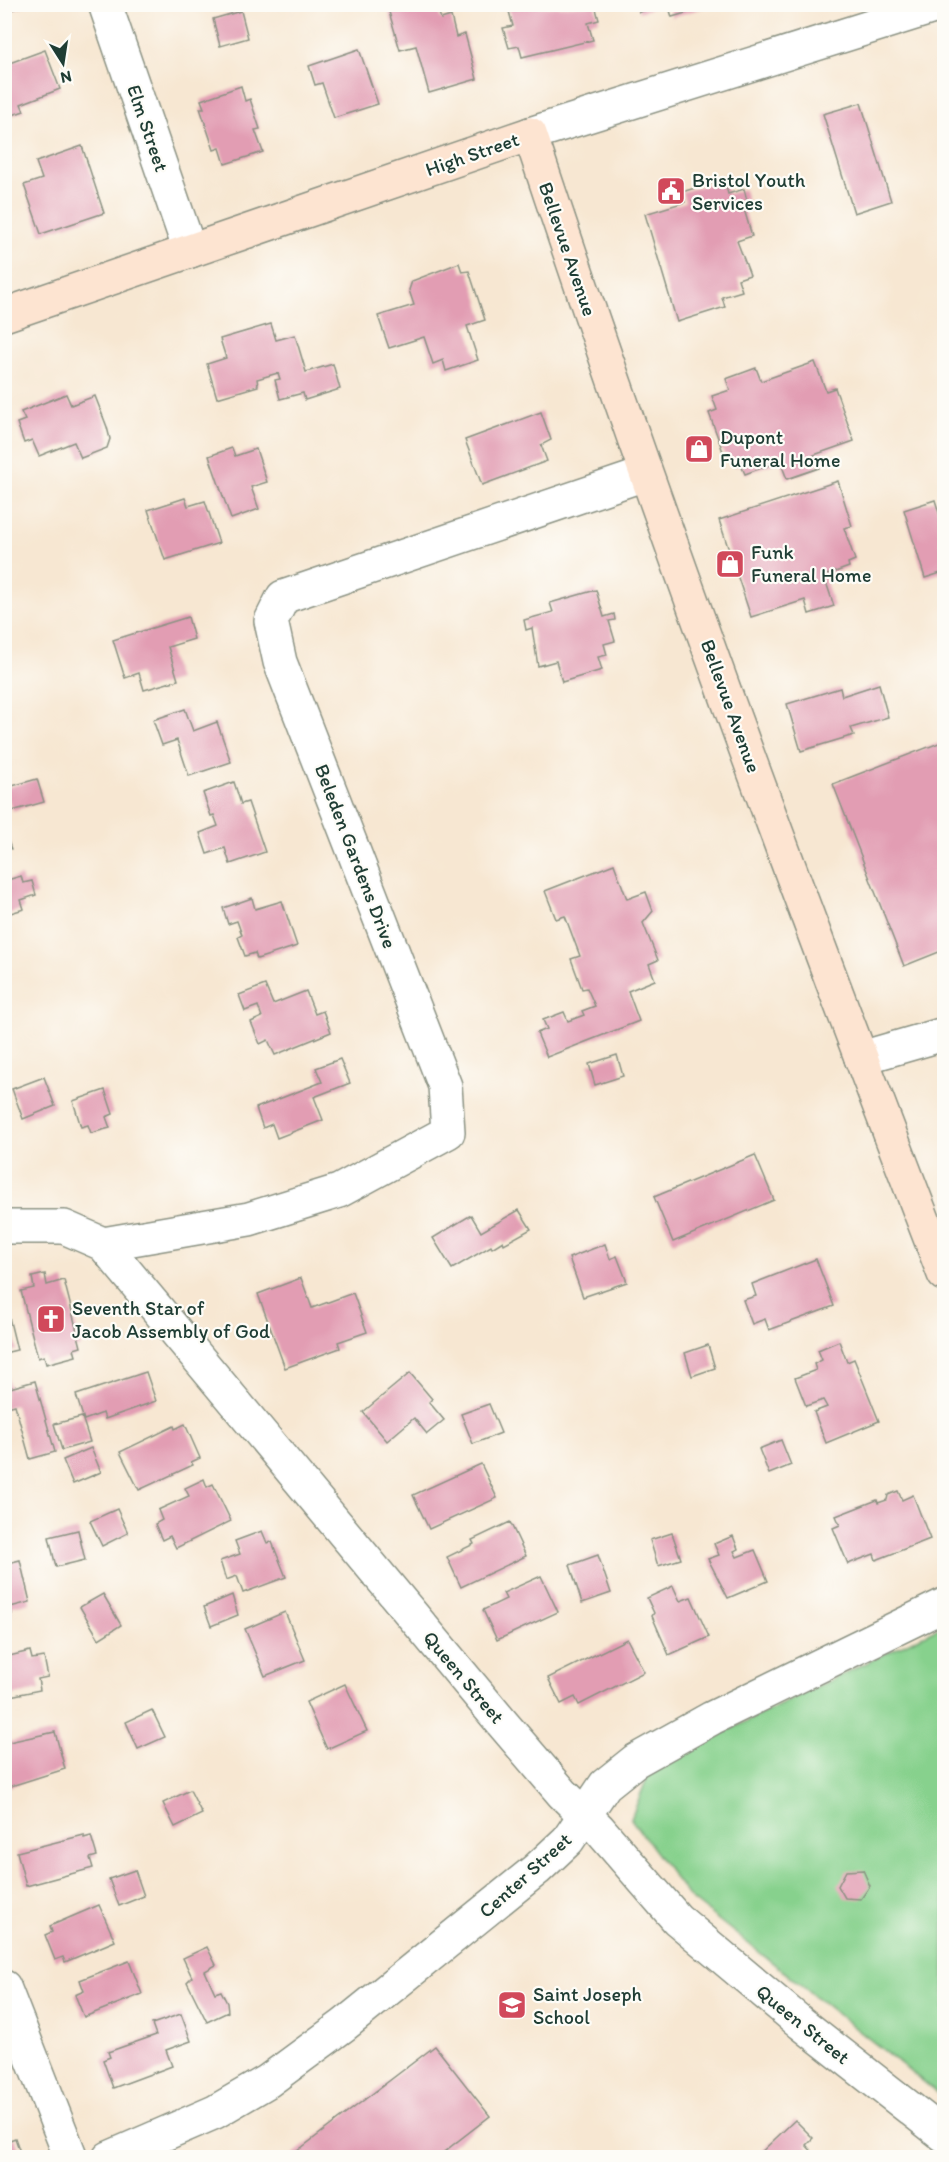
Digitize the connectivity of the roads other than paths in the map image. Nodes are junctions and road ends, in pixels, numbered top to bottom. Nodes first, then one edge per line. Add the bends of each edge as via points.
1 (105, 4) edge
2 (943, 4) edge
3 (530, 134) junction
4 (190, 251) junction
5 (4, 315) edge
6 (645, 474) junction
7 (945, 1034) edge
8 (861, 1058) junction
9 (4, 1227) edge
10 (103, 1244) junction
11 (945, 1274) edge
12 (945, 1605) edge
13 (585, 1815) junction
14 (4, 1987) edge
15 (945, 2135) edge
16 (71, 2157) edge
17 (110, 2157) edge

1 - 4 street, Elm Street
2 - 3 street, High Street
3 - 4 street, High Street
3 - 6 street, Bellevue Avenue
4 - 5 street, High Street
6 - 8 street, Bellevue Avenue
6 - 10 street, Beleden Gardens Drive via 283,597 271,621 280,662 445,1086 448,1132 339,1191 249,1219
7 - 8 street
8 - 11 street, Bellevue Avenue
9 - 10 street, Queen Street via 64,1227
10 - 13 street, Queen Street via 503,1724
12 - 13 street, Center Street via 655,1748 612,1778
13 - 15 street, Queen Street via 684,1925 801,2023
13 - 17 street, Center Street via 568,1840 537,1869 295,2063 215,2112
14 - 16 street

